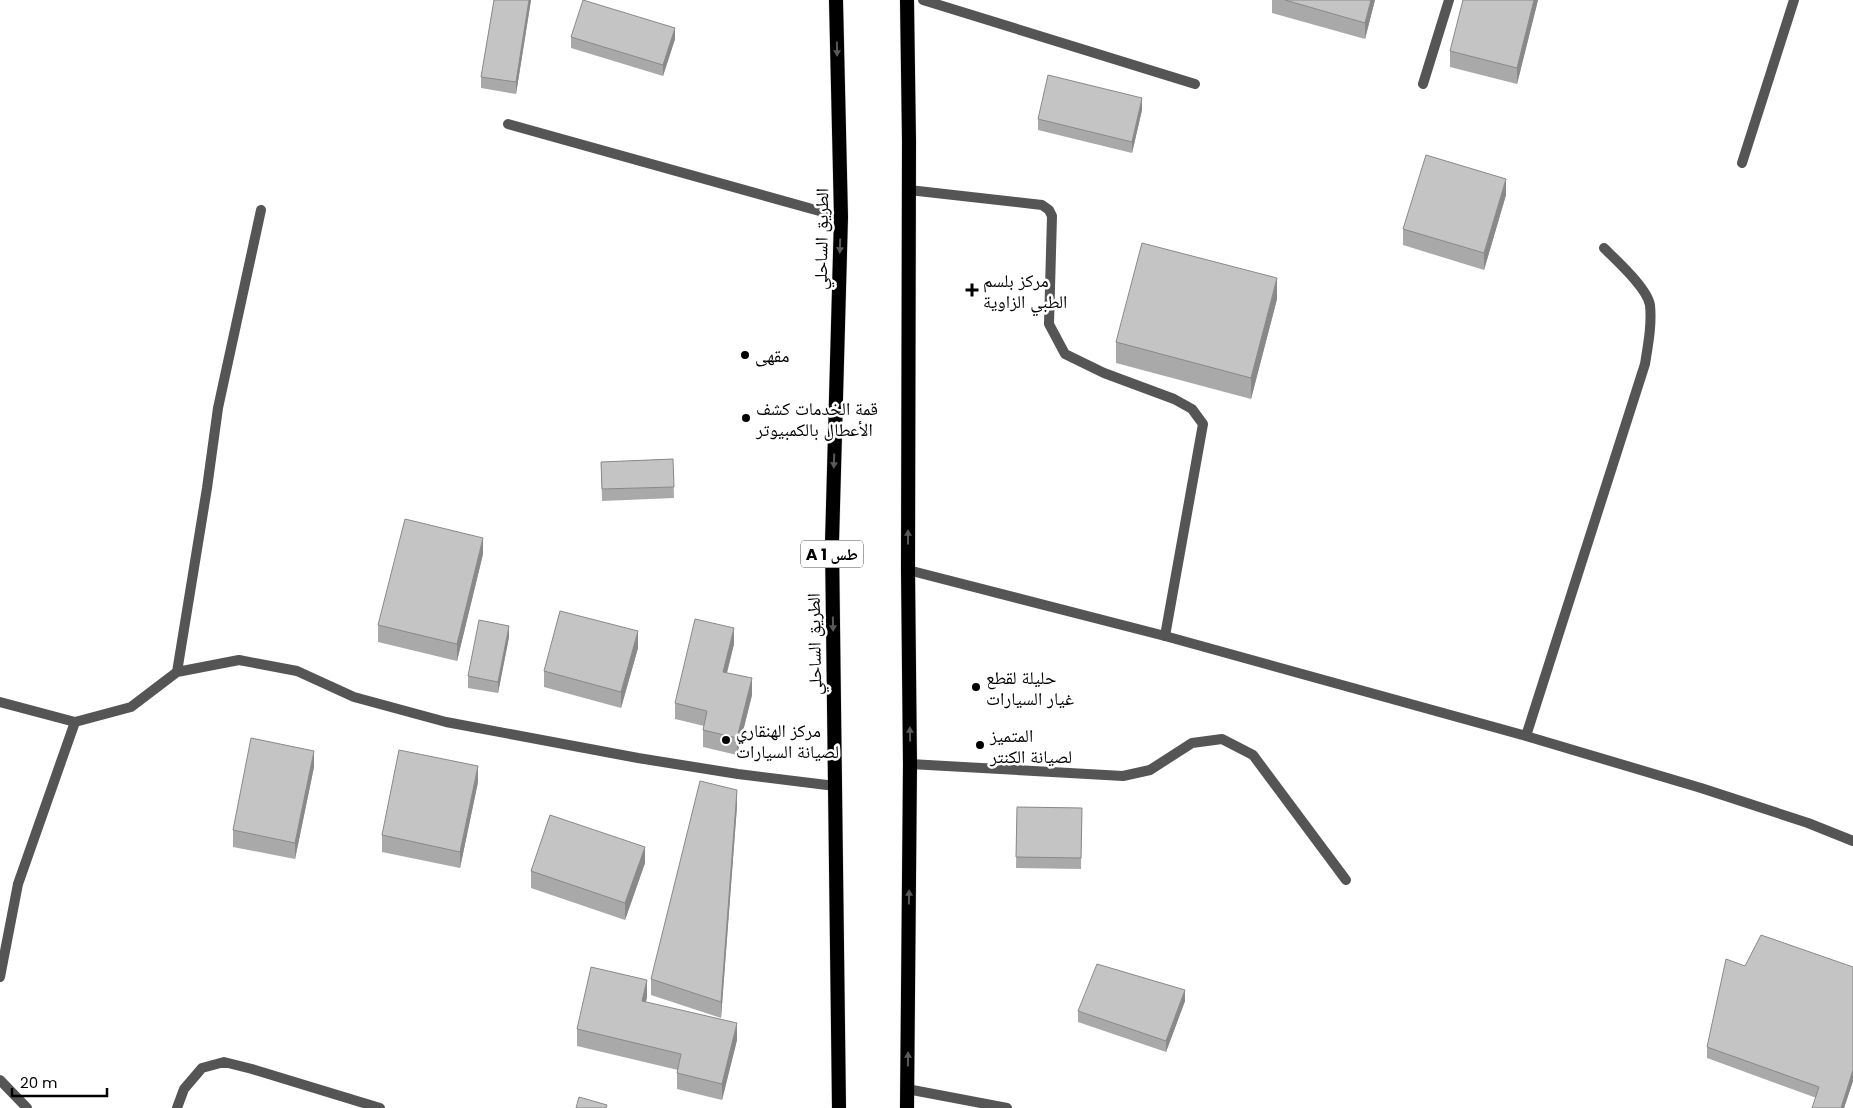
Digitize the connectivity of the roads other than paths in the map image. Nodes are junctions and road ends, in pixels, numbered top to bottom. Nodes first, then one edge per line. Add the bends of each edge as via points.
1 (836, 0) edge
2 (906, 0) edge
3 (923, 0) edge
4 (1448, 0) edge
5 (1794, 0) edge
6 (1195, 84) dead end
7 (1423, 84) dead end
8 (508, 124) dead end
9 (1742, 163) dead end
10 (909, 190) junction
11 (261, 210) dead end
12 (841, 217) junction
13 (1604, 248) dead end
14 (908, 570) junction
15 (1165, 636) junction
16 (177, 672) junction
17 (0, 702) edge
18 (75, 722) junction
19 (1526, 736) junction
20 (910, 764) junction
21 (835, 786) junction
22 (1853, 841) edge
23 (1346, 880) dead end
24 (0, 977) edge
25 (0, 1080) edge
26 (907, 1089) junction
27 (27, 1108) edge
28 (178, 1108) edge
29 (380, 1108) edge
30 (839, 1108) edge
31 (907, 1108) edge
32 (1007, 1108) edge

1 -> 12 highway, الطريق الساحلي / A 1 طس
2 - 10 highway
3 - 6 street
4 - 7 street
5 - 9 street
8 - 12 street
14 -> 10 highway
10 - 15 street via 1042,205 1049,210 1052,216 1049,324 1065,354 1104,373 1174,399 1192,409 1203,424
11 - 16 street via 218,408
12 -> 21 highway, الطريق الساحلي / A 1 طس via 832,543
13 - 19 street via 1636,281 1650,304 1645,364
14 - 15 street
20 -> 14 highway
15 - 19 street
16 - 18 street via 131,706
16 - 21 street via 239,660 297,671 354,697 446,722 638,758
17 - 18 street
18 - 24 street via 18,884
19 - 22 street via 1701,788
20 - 23 street via 1123,776 1150,770 1192,743 1222,739 1253,755
26 -> 20 highway
21 - 30 highway, الطريق الساحلي / A 1 طس
25 - 27 street
26 - 31 highway
26 - 32 street
28 - 29 street via 184,1089 202,1068 224,1062

